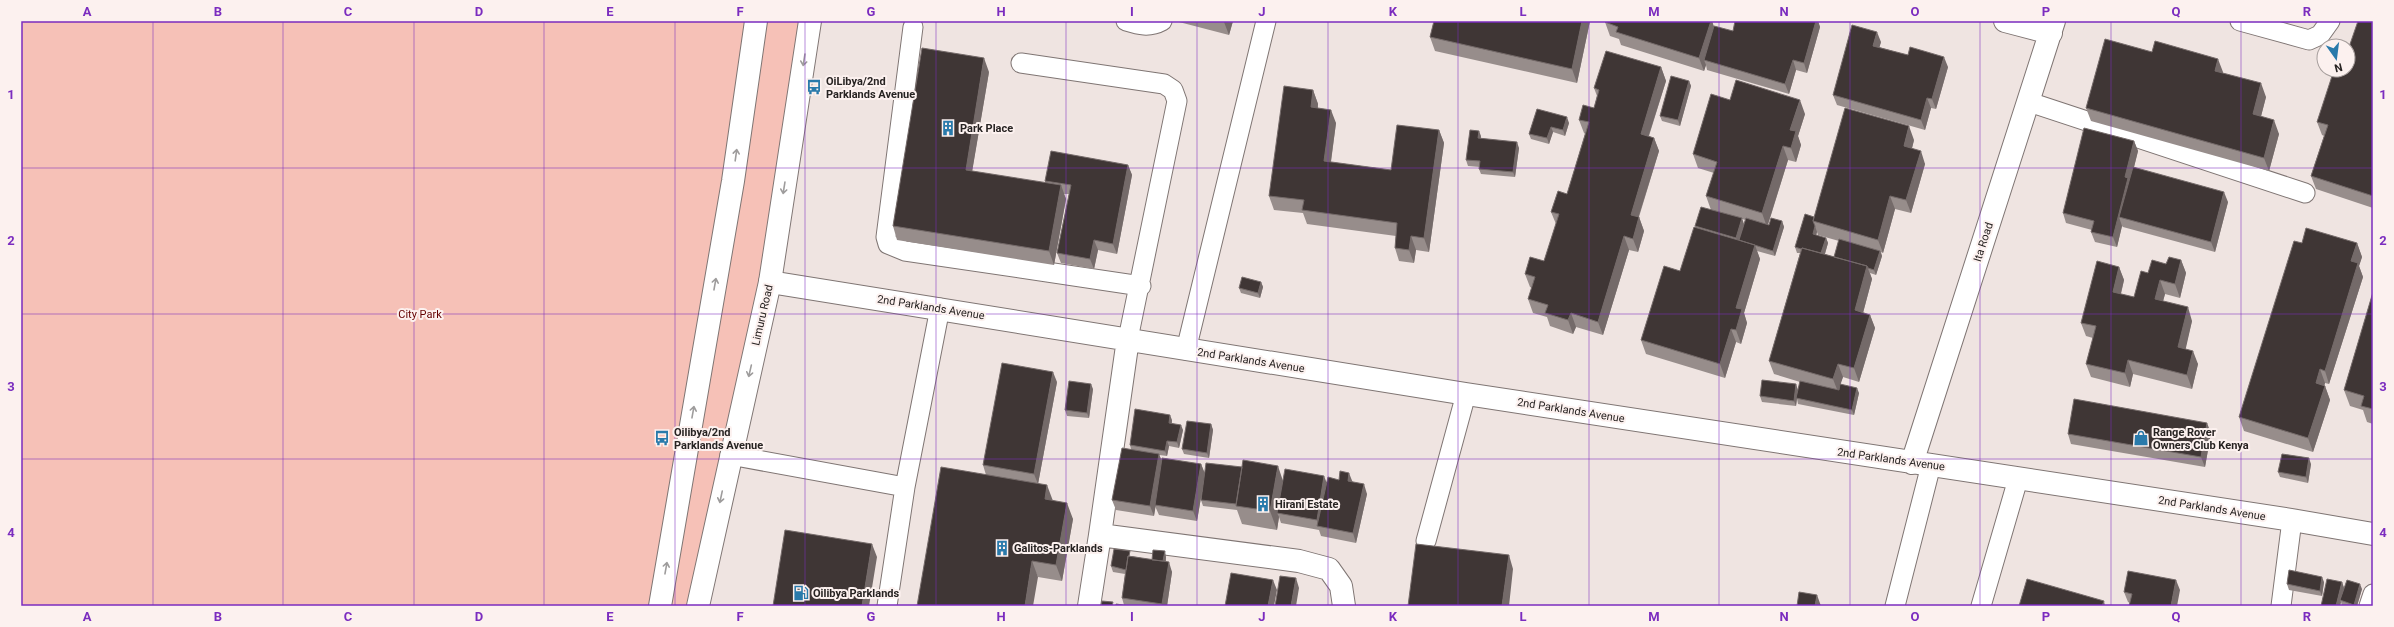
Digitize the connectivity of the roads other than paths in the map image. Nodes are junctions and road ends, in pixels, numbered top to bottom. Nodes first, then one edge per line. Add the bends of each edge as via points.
1 (756, 21) edge
2 (810, 21) edge
3 (1126, 21) edge
4 (1162, 21) edge
5 (1266, 21) edge
6 (2005, 21) edge
7 (2240, 21) edge
8 (2330, 21) edge
9 (913, 27) dead end
10 (2052, 27) edge
11 (1021, 63) dead end
12 (2028, 102) junction
13 (2306, 193) dead end
14 (770, 282) junction
15 (1141, 286) junction
16 (940, 308) junction
17 (1128, 339) junction
18 (1186, 350) junction
19 (1466, 394) junction
20 (730, 455) junction
21 (1922, 464) junction
22 (2018, 479) junction
23 (905, 487) junction
24 (2292, 520) junction
25 (2373, 534) edge
26 (1100, 535) junction
27 (1426, 541) dead end
28 (660, 606) edge
29 (698, 606) edge
30 (887, 606) edge
31 (1089, 606) edge
32 (1344, 606) edge
33 (1895, 606) edge
34 (1981, 606) edge
35 (2281, 606) edge

28 -> 1 street via 733,181
2 -> 14 street, Limuru Road
3 - 4 lane via 1144,26
5 - 18 lane
6 - 10 street
7 - 8 lane via 2309,40 2320,35
9 - 15 lane via 891,185 886,237 888,244 905,251
10 - 12 street, Ita Road
11 - 15 lane via 1164,84 1173,90 1177,101
12 - 13 lane
12 - 21 street, Ita Road
14 - 16 street, 2nd Parklands Avenue
14 -> 20 street, Limuru Road
15 - 17 lane
16 - 17 street, 2nd Parklands Avenue
16 - 23 lane
17 - 18 street, 2nd Parklands Avenue
17 - 26 street
18 - 19 street, 2nd Parklands Avenue
19 - 21 street, 2nd Parklands Avenue
19 - 27 lane
20 - 23 lane
20 -> 29 street, Limuru Road
21 - 22 street, 2nd Parklands Avenue
21 - 33 lane
22 - 24 street, 2nd Parklands Avenue
22 - 34 lane
23 - 30 lane
24 - 25 street, 2nd Parklands Avenue
24 - 35 lane
26 - 31 street
26 - 32 street via 1299,561 1329,568 1340,586

